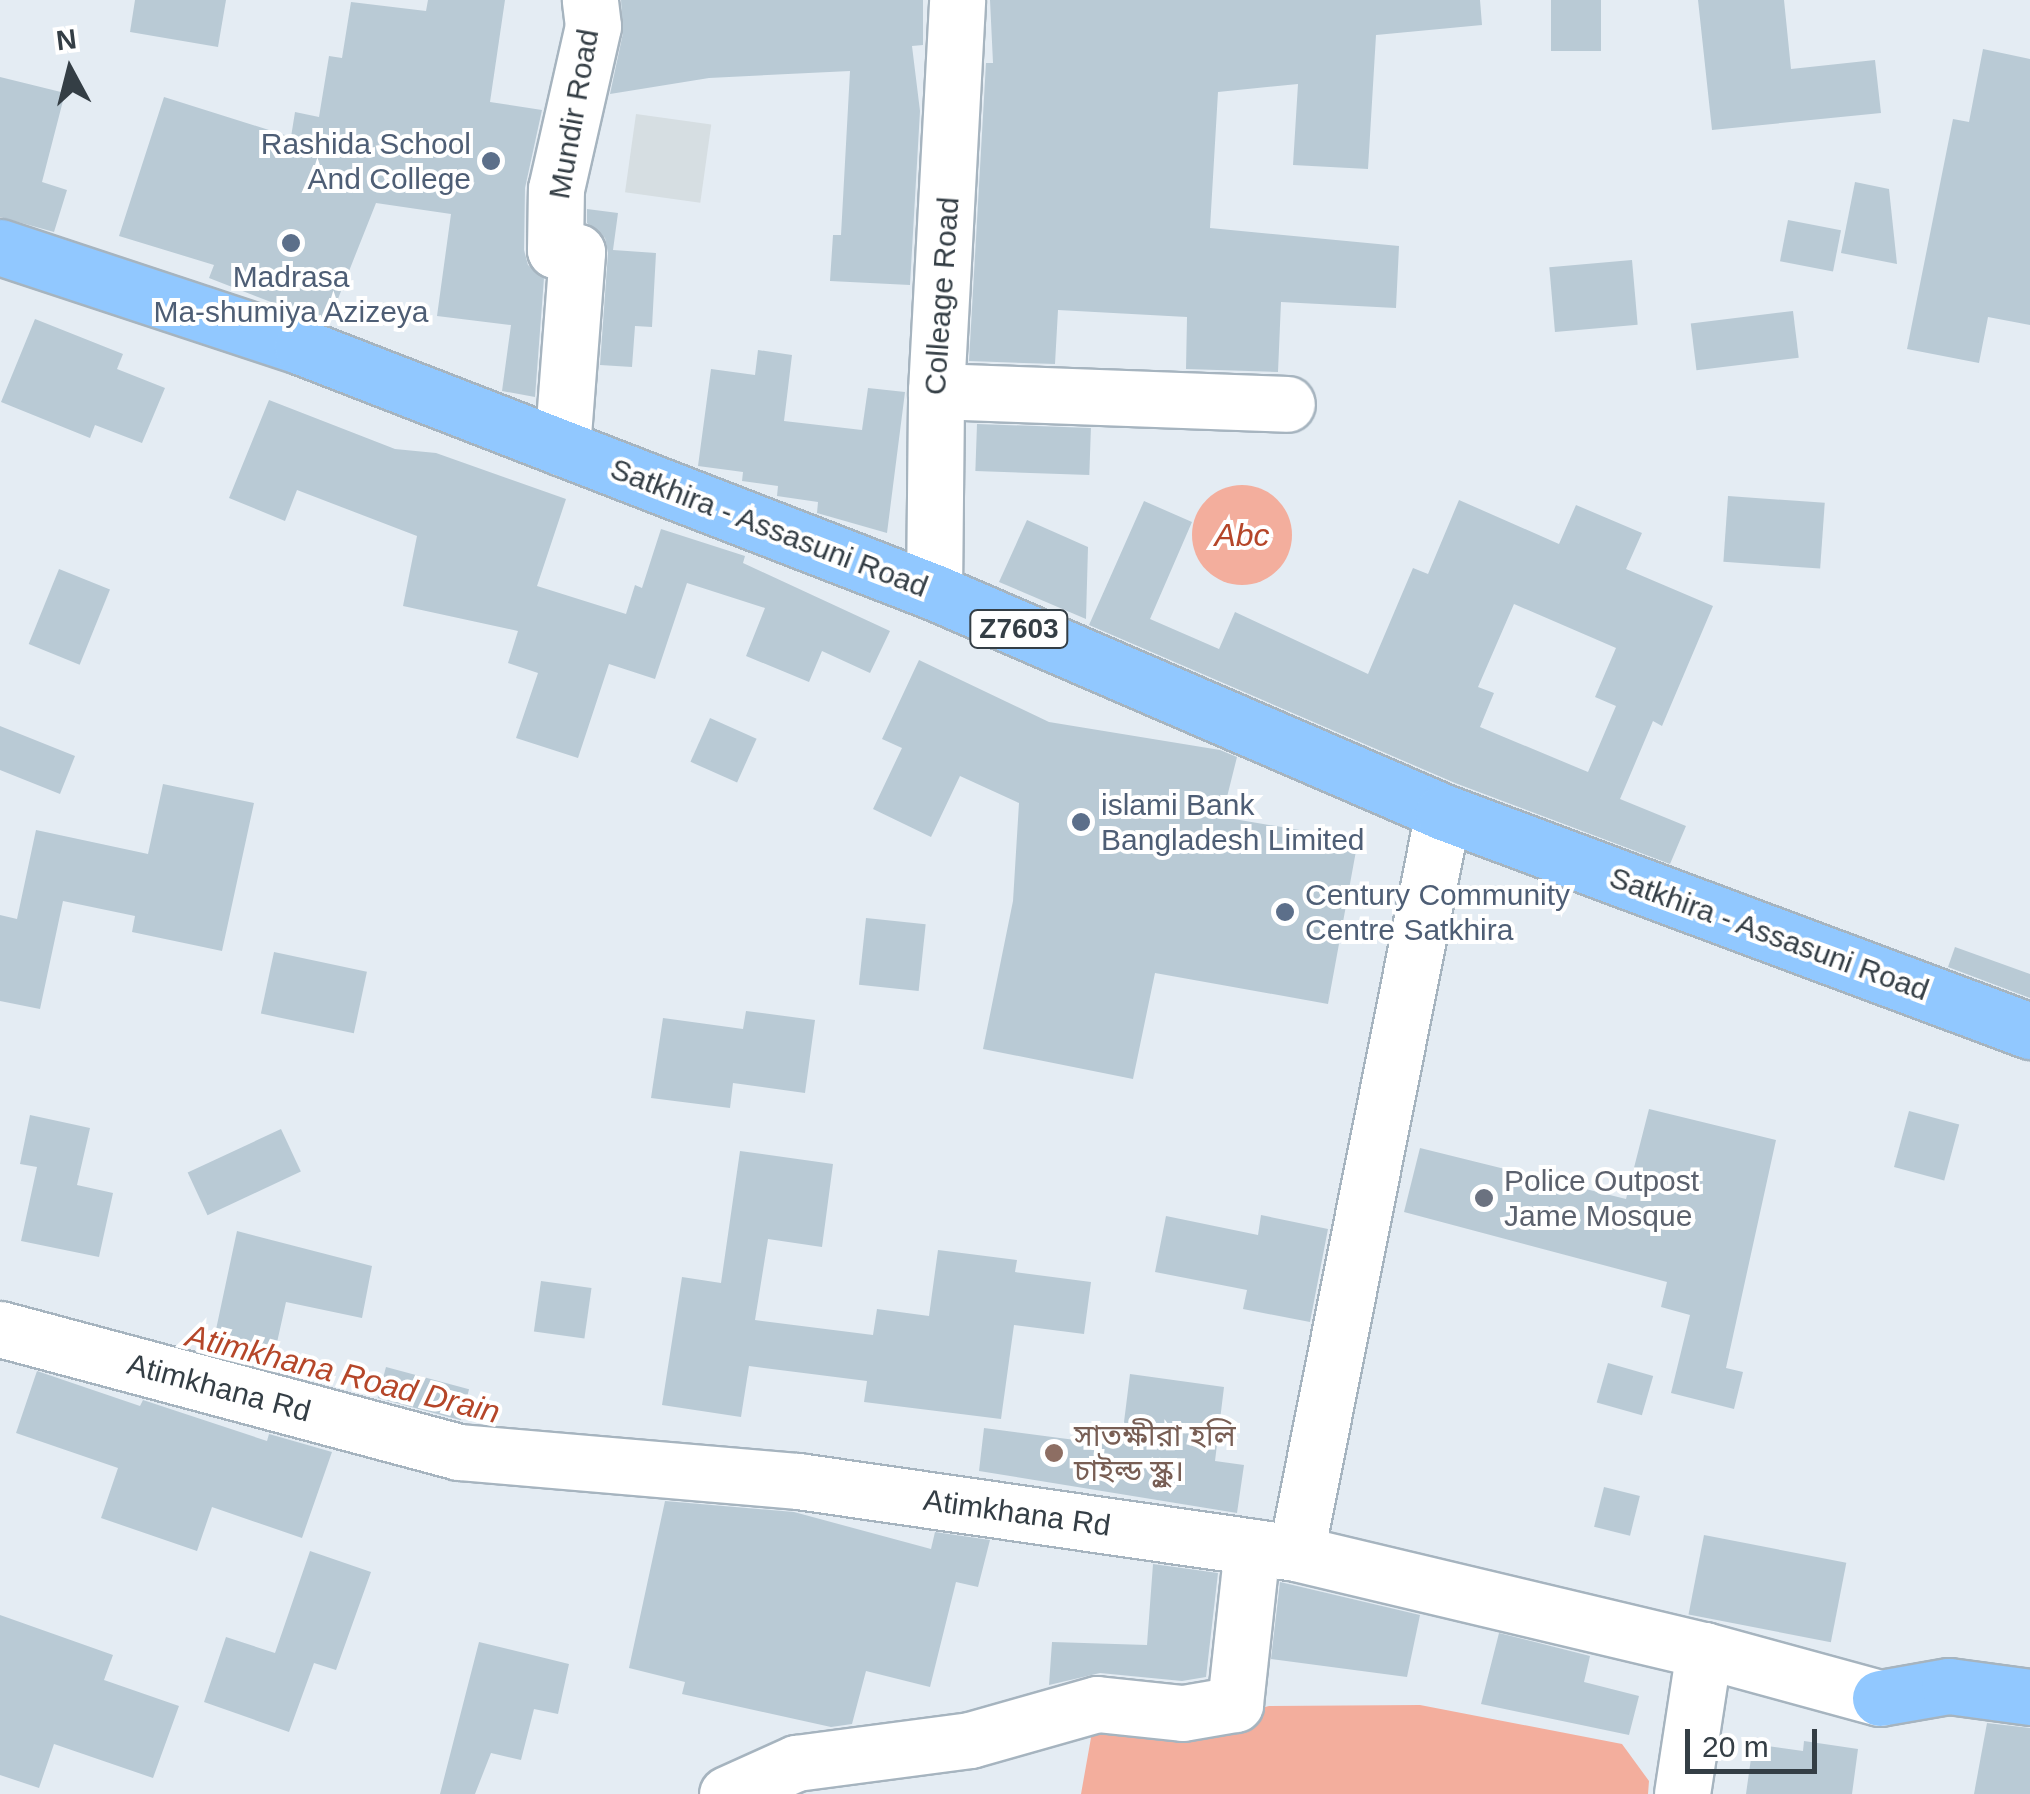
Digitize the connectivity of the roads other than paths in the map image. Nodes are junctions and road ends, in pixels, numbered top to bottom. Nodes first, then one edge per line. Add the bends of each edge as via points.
1 (590, 0) edge
2 (957, 0) edge
3 (0, 247) edge
4 (936, 391) junction
5 (1287, 404) dead end
6 (562, 448) junction
7 (934, 592) junction
8 (1443, 812) junction
9 (2030, 1032) edge
10 (0, 1329) edge
11 (1274, 1550) junction
12 (1704, 1650) junction
13 (1880, 1698) joint
14 (2030, 1698) edge
15 (726, 1794) edge
16 (1682, 1794) edge

1 - 6 street, Mundir Road via 593,26 556,188 555,250 577,252
2 - 4 street, Colleage Road
3 - 6 main road, Satkhira - Assasuni Road / Z7603 via 302,347
4 - 5 street
4 - 7 street, Colleage Road
6 - 7 main road, Satkhira - Assasuni Road / Z7603
7 - 8 main road, Satkhira - Assasuni Road / Z7603
8 - 9 main road, Satkhira - Assasuni Road / Z7603
8 - 11 street
10 - 11 street, Atimkhana Rd via 459,1452 798,1481
11 - 12 street, Atimkhana Rd
11 - 15 street via 1236,1704 1183,1714 1097,1704 970,1740 796,1762
12 - 13 street, Atimkhana Rd
12 - 16 street
13 - 14 main road via 1949,1686

